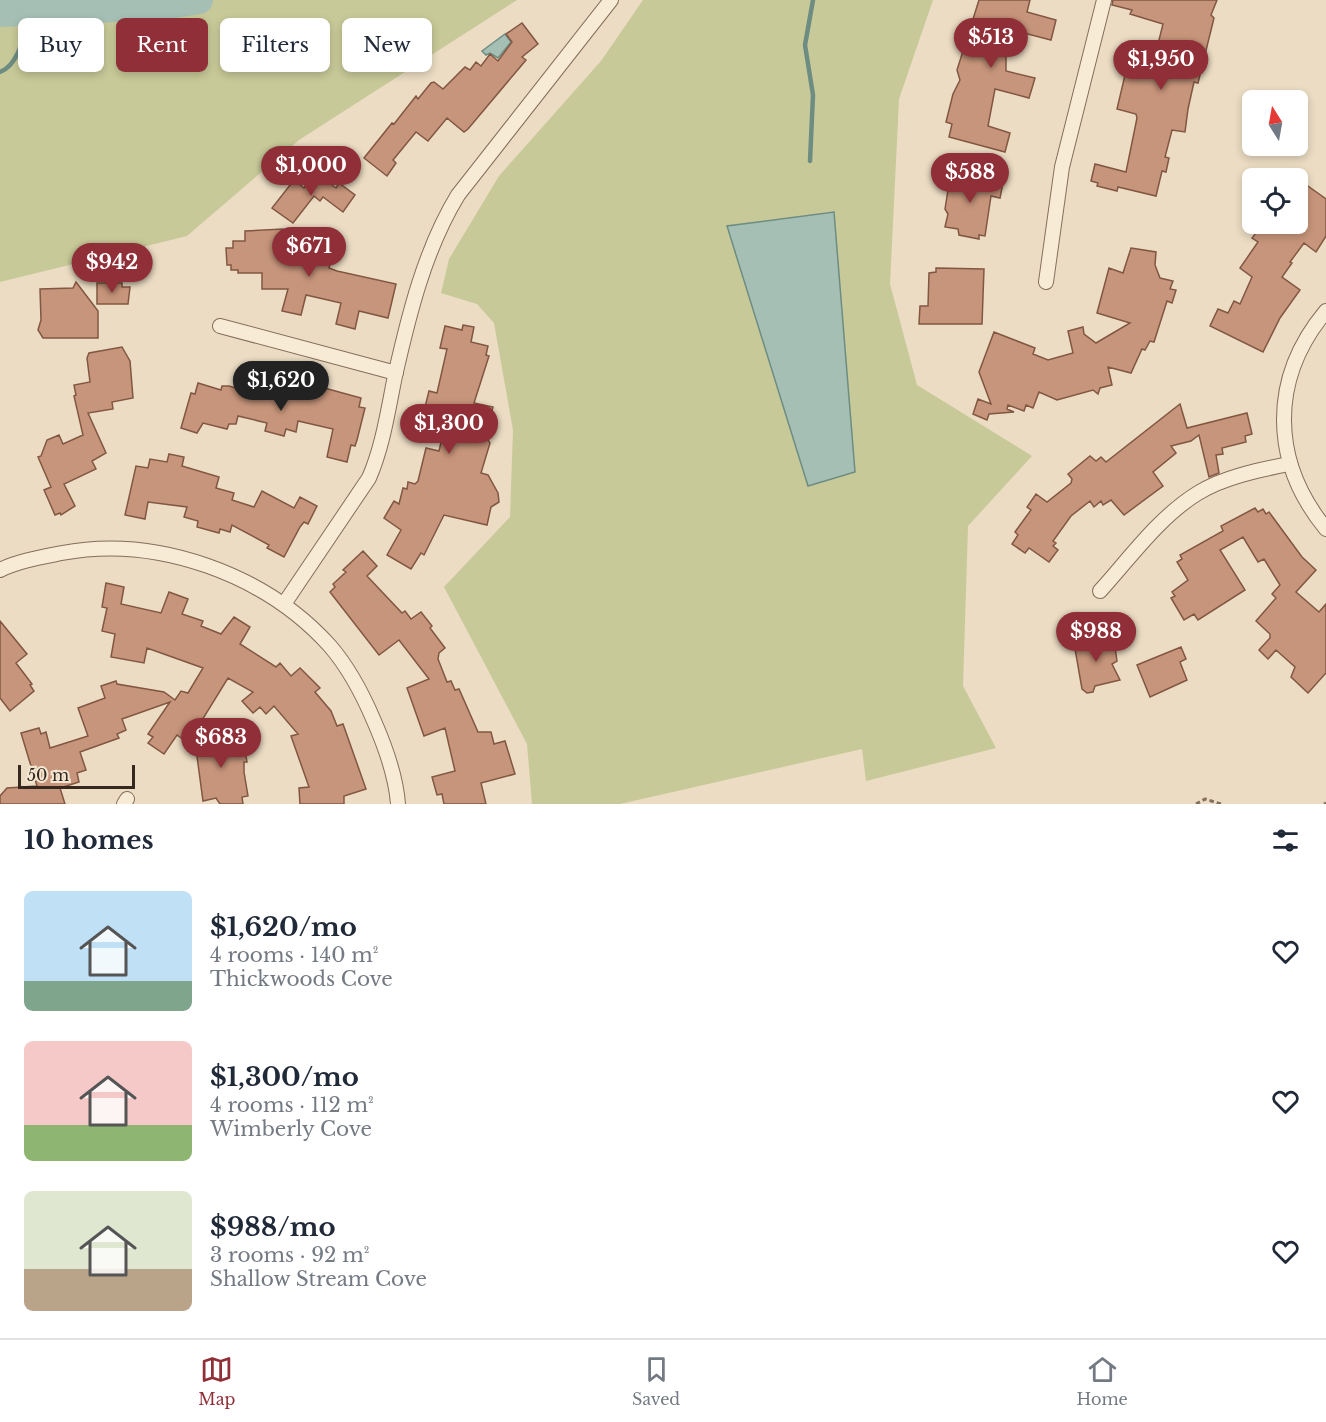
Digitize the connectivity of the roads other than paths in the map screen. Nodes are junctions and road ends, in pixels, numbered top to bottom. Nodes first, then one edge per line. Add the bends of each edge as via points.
1 (611, 0) edge
2 (1104, 0) edge
3 (1046, 282) dead end
4 (1326, 311) edge
5 (220, 326) dead end
6 (396, 373) junction
7 (1289, 464) junction
8 (1326, 529) edge
9 (0, 570) edge
10 (1100, 591) dead end
11 (284, 604) junction
12 (398, 804) edge

1 - 6 street via 443,219 425,264
2 - 3 street via 1062,167
4 - 7 street via 1293,366 1285,392 1284,433
5 - 6 street
6 - 11 street via 378,457 369,478
7 - 8 street via 1308,507
7 - 10 street via 1237,477 1198,493 1163,522
9 - 11 street via 84,549 137,548 182,556
11 - 12 street via 330,647 361,692 383,740

